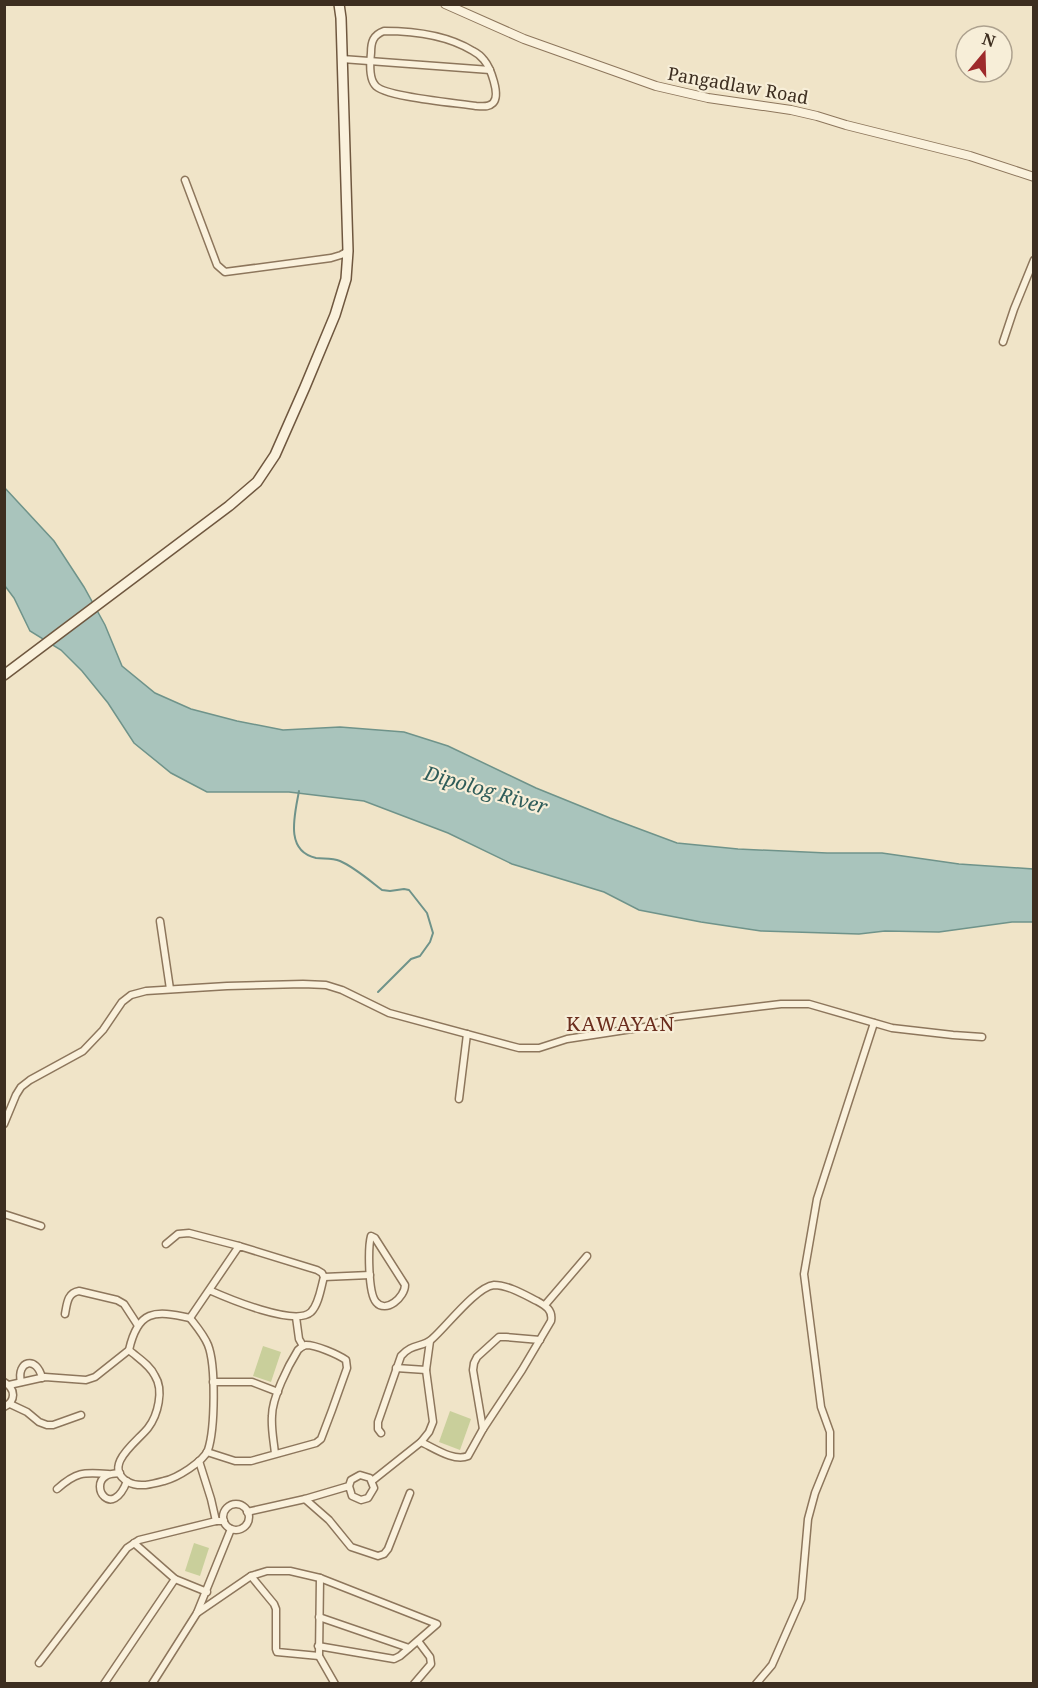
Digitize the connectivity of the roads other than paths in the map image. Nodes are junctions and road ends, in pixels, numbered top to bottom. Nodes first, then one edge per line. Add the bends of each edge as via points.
1 (339, 4) edge
2 (445, 4) edge
3 (342, 59) junction
4 (370, 61) junction
5 (490, 70) junction
6 (1034, 177) edge
7 (185, 180) dead end
8 (348, 250) junction
9 (1034, 260) edge
10 (1004, 342) dead end
11 (4, 675) edge
12 (160, 921) dead end
13 (170, 989) junction
14 (874, 1023) junction
15 (467, 1034) junction
16 (982, 1037) dead end
17 (459, 1099) dead end
18 (4, 1124) edge
19 (4, 1214) edge
20 (41, 1226) dead end
21 (165, 1244) dead end
22 (239, 1246) junction
23 (587, 1256) dead end
24 (370, 1275) junction
25 (324, 1277) junction
26 (208, 1290) junction
27 (546, 1305) junction
28 (65, 1314) dead end
29 (296, 1317) junction
30 (190, 1318) junction
31 (137, 1324) junction
32 (540, 1340) junction
33 (430, 1341) junction
34 (303, 1346) junction
35 (129, 1350) junction
36 (396, 1368) junction
37 (426, 1370) junction
38 (42, 1378) junction
39 (21, 1382) junction
40 (213, 1382) junction
41 (7, 1384) edge
42 (278, 1392) junction
43 (7, 1406) edge
44 (81, 1415) dead end
45 (483, 1429) junction
46 (381, 1433) dead end
47 (422, 1442) junction
48 (207, 1452) junction
49 (275, 1454) junction
50 (198, 1461) junction
51 (120, 1473) junction
52 (108, 1474) junction
53 (127, 1481) junction
54 (372, 1481) junction
55 (348, 1486) junction
56 (57, 1489) dead end
57 (410, 1493) dead end
58 (305, 1499) junction
59 (248, 1512) junction
60 (216, 1521) junction
61 (224, 1521) junction
62 (231, 1529) junction
63 (135, 1543) junction
64 (251, 1576) junction
65 (320, 1578) junction
66 (175, 1580) junction
67 (207, 1592) junction
68 (197, 1613) junction
69 (319, 1617) junction
70 (418, 1641) junction
71 (318, 1646) junction
72 (409, 1648) junction
73 (319, 1656) junction
74 (39, 1663) dead end
75 (418, 1682) edge
76 (104, 1683) edge
77 (152, 1683) edge
78 (335, 1683) edge
79 (756, 1683) edge

1 - 3 main road
2 - 6 street, Pangadlaw Road via 524,39 656,86 817,116
3 - 4 street
3 - 8 main road
4 - 5 street
4 - 5 street via 376,34 398,31 430,34 471,50 483,58
4 - 5 street via 372,82 383,92 486,107 492,104 496,93
7 - 8 street via 213,256 225,272 331,258
8 - 11 main road via 346,279 335,315 275,454 256,482
9 - 10 street
12 - 13 street
13 - 15 street via 326,985 389,1013
13 - 18 street via 130,995 83,1051 21,1087
14 - 15 street via 809,1004 781,1004 674,1017 645,1028 567,1039 531,1049
14 - 16 street
14 - 79 street via 817,1199 804,1274 821,1407 830,1432 830,1456 807,1519 801,1599 772,1665
15 - 17 street
19 - 20 street
21 - 22 street via 185,1233
22 - 25 street via 317,1270
22 - 26 street
23 - 27 street
24 - 24 street via 370,1238 371,1236 405,1285 405,1291 389,1306 377,1304
24 - 25 street
25 - 29 street via 315,1306 310,1313
26 - 29 street via 250,1307
26 - 30 street
27 - 32 street via 551,1321
27 - 33 street via 502,1286 487,1287
28 - 31 street via 69,1298 79,1291 117,1300
29 - 34 street
30 - 31 street via 157,1314
30 - 40 street via 209,1347
31 - 35 street
32 - 45 street
32 - 45 street via 499,1337 477,1357 473,1370
33 - 36 street via 406,1350
33 - 37 street
34 - 42 street
34 - 49 street via 338,1355 346,1360 347,1368 321,1439
35 - 38 street via 86,1380
35 - 51 street via 149,1366 159,1385 159,1394 154,1418 121,1458
36 - 37 street
36 - 46 street via 378,1422
37 - 47 street via 433,1422
38 - 39 street
38 - 39 street via 37,1365 29,1363 23,1366
39 - 41 street
40 - 42 street via 252,1382
40 - 48 street
41 - 43 street via 13,1395
42 - 49 street via 271,1418
43 - 44 street via 27,1412 47,1425
45 - 47 street via 464,1458
47 - 54 street
48 - 49 street via 235,1461
48 - 50 street
50 - 53 street via 169,1480 142,1485
50 - 60 street
51 - 52 street
51 - 53 street
52 - 53 street via 100,1488 101,1494 110,1500 121,1494
52 - 56 street via 79,1474
54 - 55 street via 367,1476 357,1476
54 - 55 street via 373,1492 364,1500 352,1496
55 - 58 street
57 - 58 street via 388,1549 378,1556 351,1547
58 - 59 street
59 - 61 street via 239,1505 231,1506 225,1510
59 - 62 street via 244,1527
60 - 61 street
60 - 63 street
61 - 62 street
62 - 67 street
63 - 66 street
63 - 74 street via 122,1553
64 - 65 street via 290,1571
64 - 68 street
64 - 73 street via 276,1609 277,1652
65 - 69 street
65 - 70 street via 437,1623
66 - 67 street
66 - 76 street
67 - 68 street
68 - 77 street
69 - 71 street
69 - 72 street
70 - 72 street
70 - 75 street via 432,1660
71 - 72 street via 394,1659
71 - 73 street
73 - 78 street

